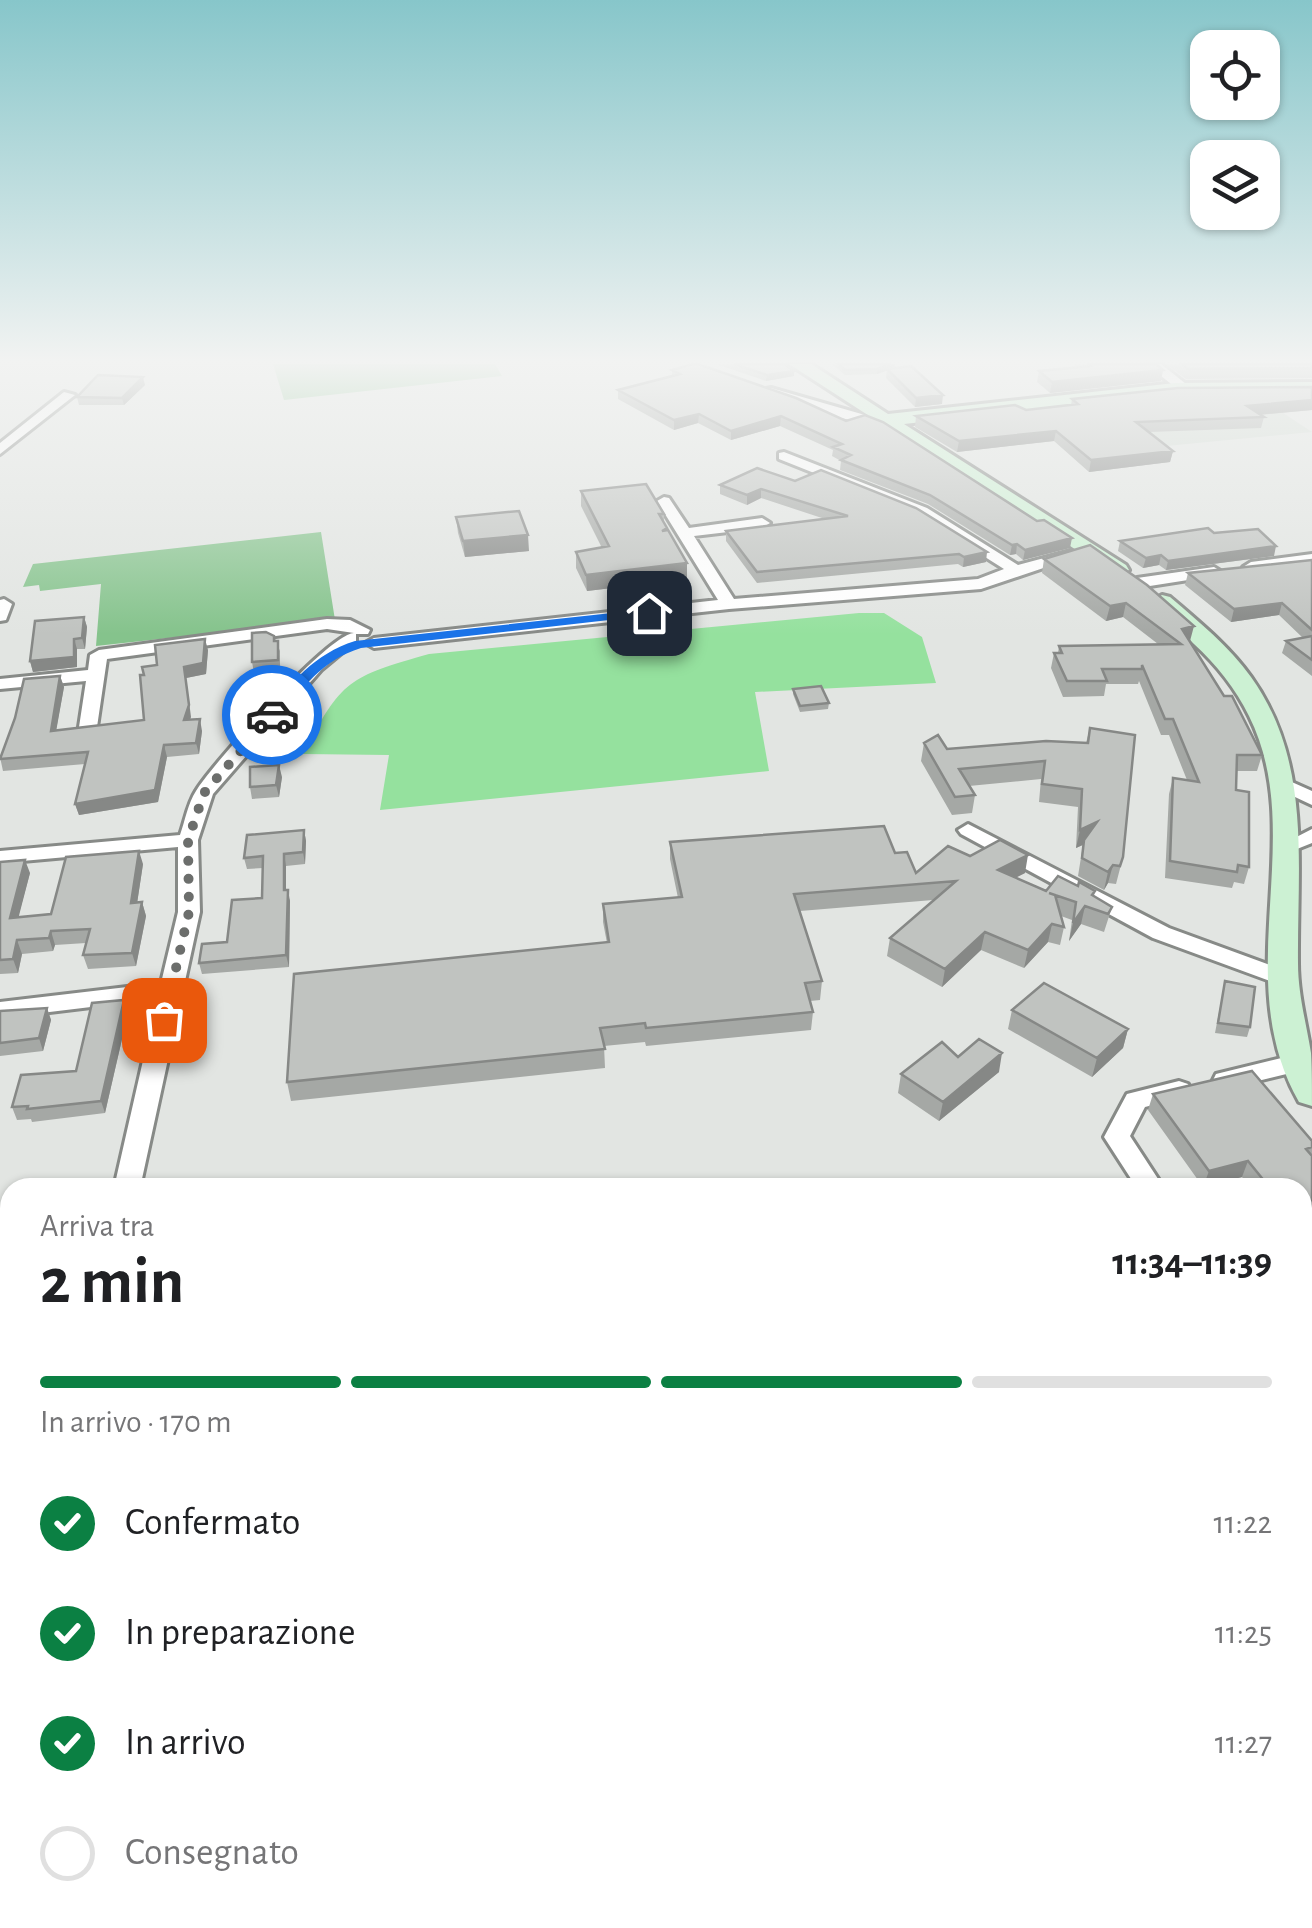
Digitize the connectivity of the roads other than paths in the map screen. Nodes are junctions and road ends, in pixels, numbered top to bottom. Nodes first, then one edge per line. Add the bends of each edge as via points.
1 (938, 454) edge
2 (784, 456) dead end
3 (664, 501) dead end
4 (762, 523) edge
5 (684, 534) junction
6 (1092, 551) junction
7 (1312, 558) edge
8 (1016, 570) junction
9 (1137, 583) junction
10 (729, 604) junction
11 (365, 637) junction
12 (96, 676) junction
13 (0, 684) edge
14 (88, 726) edge
15 (1302, 805) edge
16 (968, 830) dead end
17 (188, 840) junction
18 (1299, 841) edge
19 (0, 857) edge
20 (1281, 977) junction
21 (172, 989) junction
22 (0, 1010) edge
23 (1298, 1063) junction
24 (1312, 1094) edge
25 (129, 1178) edge
26 (1144, 1178) edge

1 - 6 main road
2 - 8 street via 922,511
3 - 5 street
4 - 5 street
5 - 10 street
6 - 8 street
6 - 9 main road
7 - 9 street
8 - 10 street via 982,584
9 - 15 main road via 1209,644 1256,702
10 - 11 street via 410,638
11 - 12 street via 344,624 326,624 99,655
11 - 17 street via 315,666 204,793
12 - 13 street
12 - 14 street
15 - 18 main road
16 - 20 street via 1161,933
17 - 19 street
17 - 21 street via 189,912
18 - 20 main road
20 - 23 main road
21 - 22 street
21 - 25 street
23 - 24 main road
23 - 26 street via 1136,1100 1117,1137

